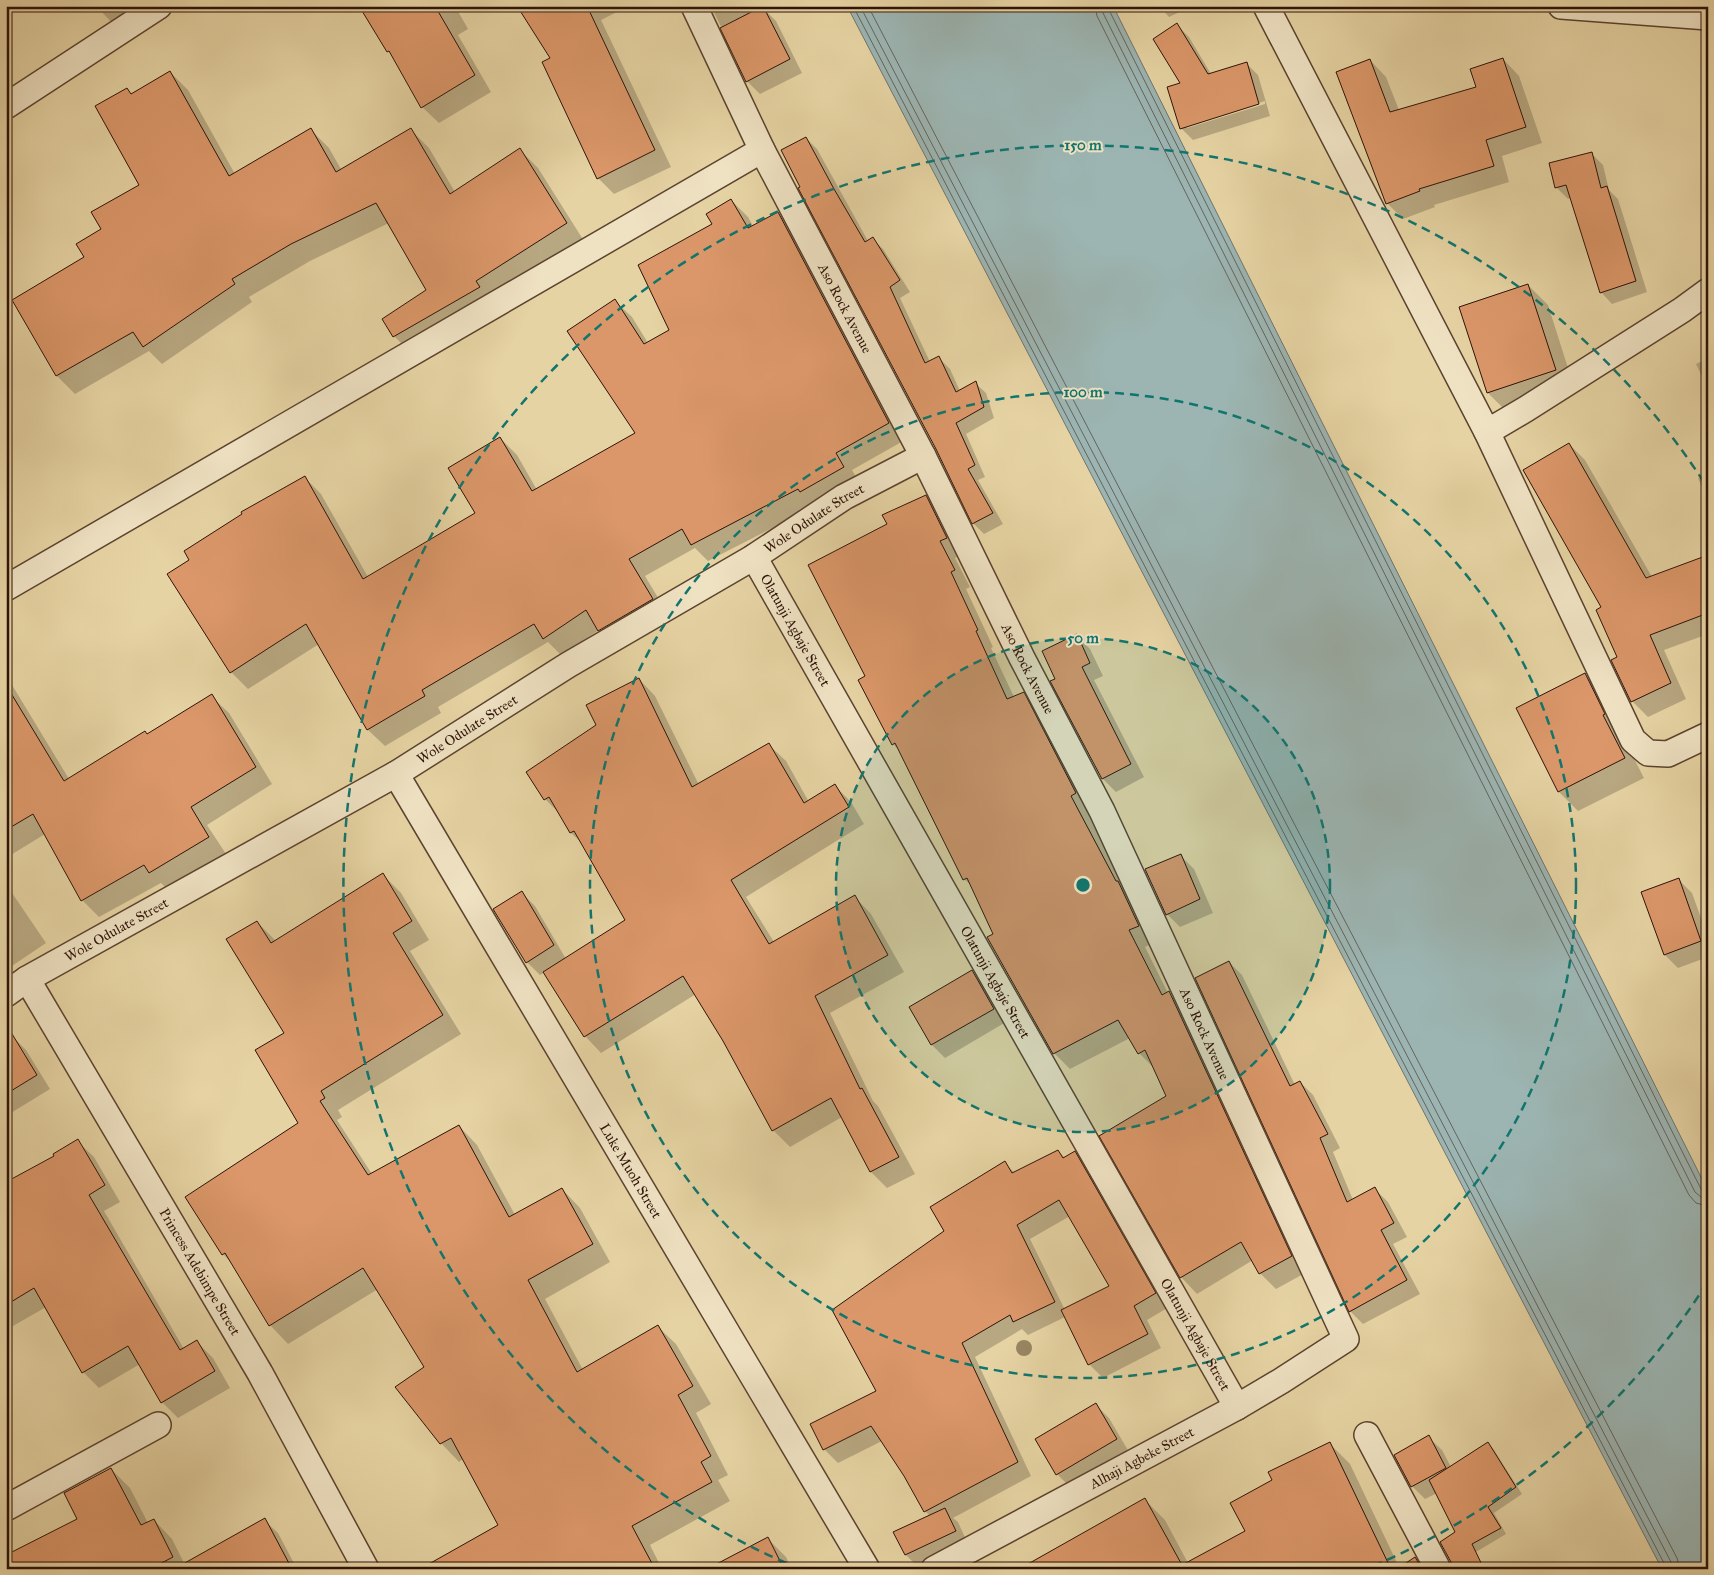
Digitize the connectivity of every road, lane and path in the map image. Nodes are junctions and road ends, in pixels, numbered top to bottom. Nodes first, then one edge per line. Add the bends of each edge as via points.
1 (159, 6) edge
2 (694, 6) edge
3 (1266, 6) edge
4 (1561, 6) edge
5 (1708, 17) edge
6 (6, 106) edge
7 (762, 150) junction
8 (1708, 291) edge
9 (1487, 432) junction
10 (923, 456) junction
11 (754, 557) junction
12 (6, 588) edge
13 (1708, 735) edge
14 (396, 774) junction
15 (27, 979) junction
16 (6, 994) edge
17 (1346, 1339) joint
18 (1237, 1407) junction
19 (158, 1426) dead end
20 (1367, 1435) dead end
21 (6, 1508) edge
22 (366, 1569) edge
23 (867, 1569) edge
24 (934, 1569) edge
25 (1438, 1569) edge

1 - 6 street
2 - 7 street, Aso Rock Avenue
3 - 9 street
4 - 5 street
7 - 10 street, Aso Rock Avenue
7 - 12 street
8 - 9 street
9 - 13 street via 1633,740 1648,753 1668,754
10 - 11 street, Wole Odulate Street via 844,497
10 - 17 street, Aso Rock Avenue via 1022,658 1102,811
11 - 14 street, Wole Odulate Street via 568,665
11 - 18 street, Olatunji Agbaje Street
14 - 15 street, Wole Odulate Street
14 - 23 street, Luke Muoh Street
15 - 16 street, Wole Odulate Street
15 - 22 street, Princess Adebimpe Street via 260,1373
17 - 18 street, Alhaji Agbeke Street
18 - 24 street, Alhaji Agbeke Street
19 - 21 street
20 - 25 street

